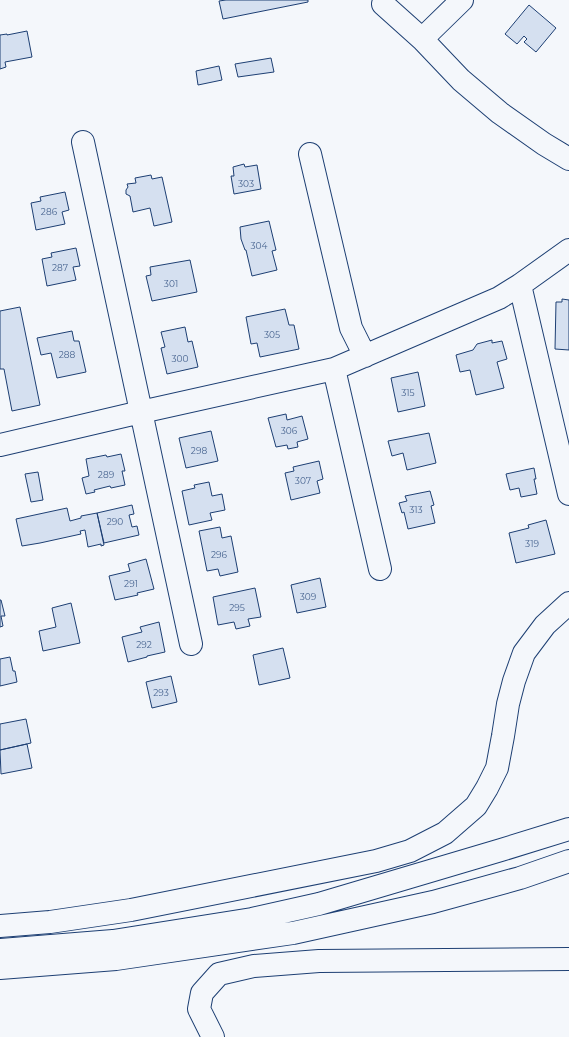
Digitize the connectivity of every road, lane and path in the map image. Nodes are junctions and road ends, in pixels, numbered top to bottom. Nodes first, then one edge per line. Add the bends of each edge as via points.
1 (462, 0) edge
2 (383, 4) dead end
3 (422, 39) junction
4 (83, 142) dead end
5 (310, 154) dead end
6 (569, 159) edge
7 (569, 250) edge
8 (520, 285) junction
9 (365, 356) junction
10 (334, 369) junction
11 (141, 412) junction
12 (0, 445) edge
13 (569, 494) edge
14 (380, 569) dead end
15 (569, 603) edge
16 (191, 644) dead end
17 (569, 829) edge
18 (569, 861) edge
19 (0, 926) edge
20 (0, 950) edge
21 (569, 960) edge
22 (0, 968) edge
23 (213, 1037) edge

1 - 3 street
2 - 3 street
3 - 6 street via 461,80 500,113
4 - 11 street
5 - 9 street via 351,328
7 - 8 street
8 - 9 street via 499,298
8 - 13 street
9 - 10 street
10 - 11 street
10 - 14 street
11 - 12 street
11 - 16 street
15 - 19 street via 545,625 524,653 508,704 497,768 476,806 445,833 410,851 376,861 131,910 50,922
17 - 20 street via 319,904 252,919 113,941
18 - 22 street via 441,900 293,934 116,959
21 - 23 street via 319,961 254,966 219,974 202,993 199,1009

